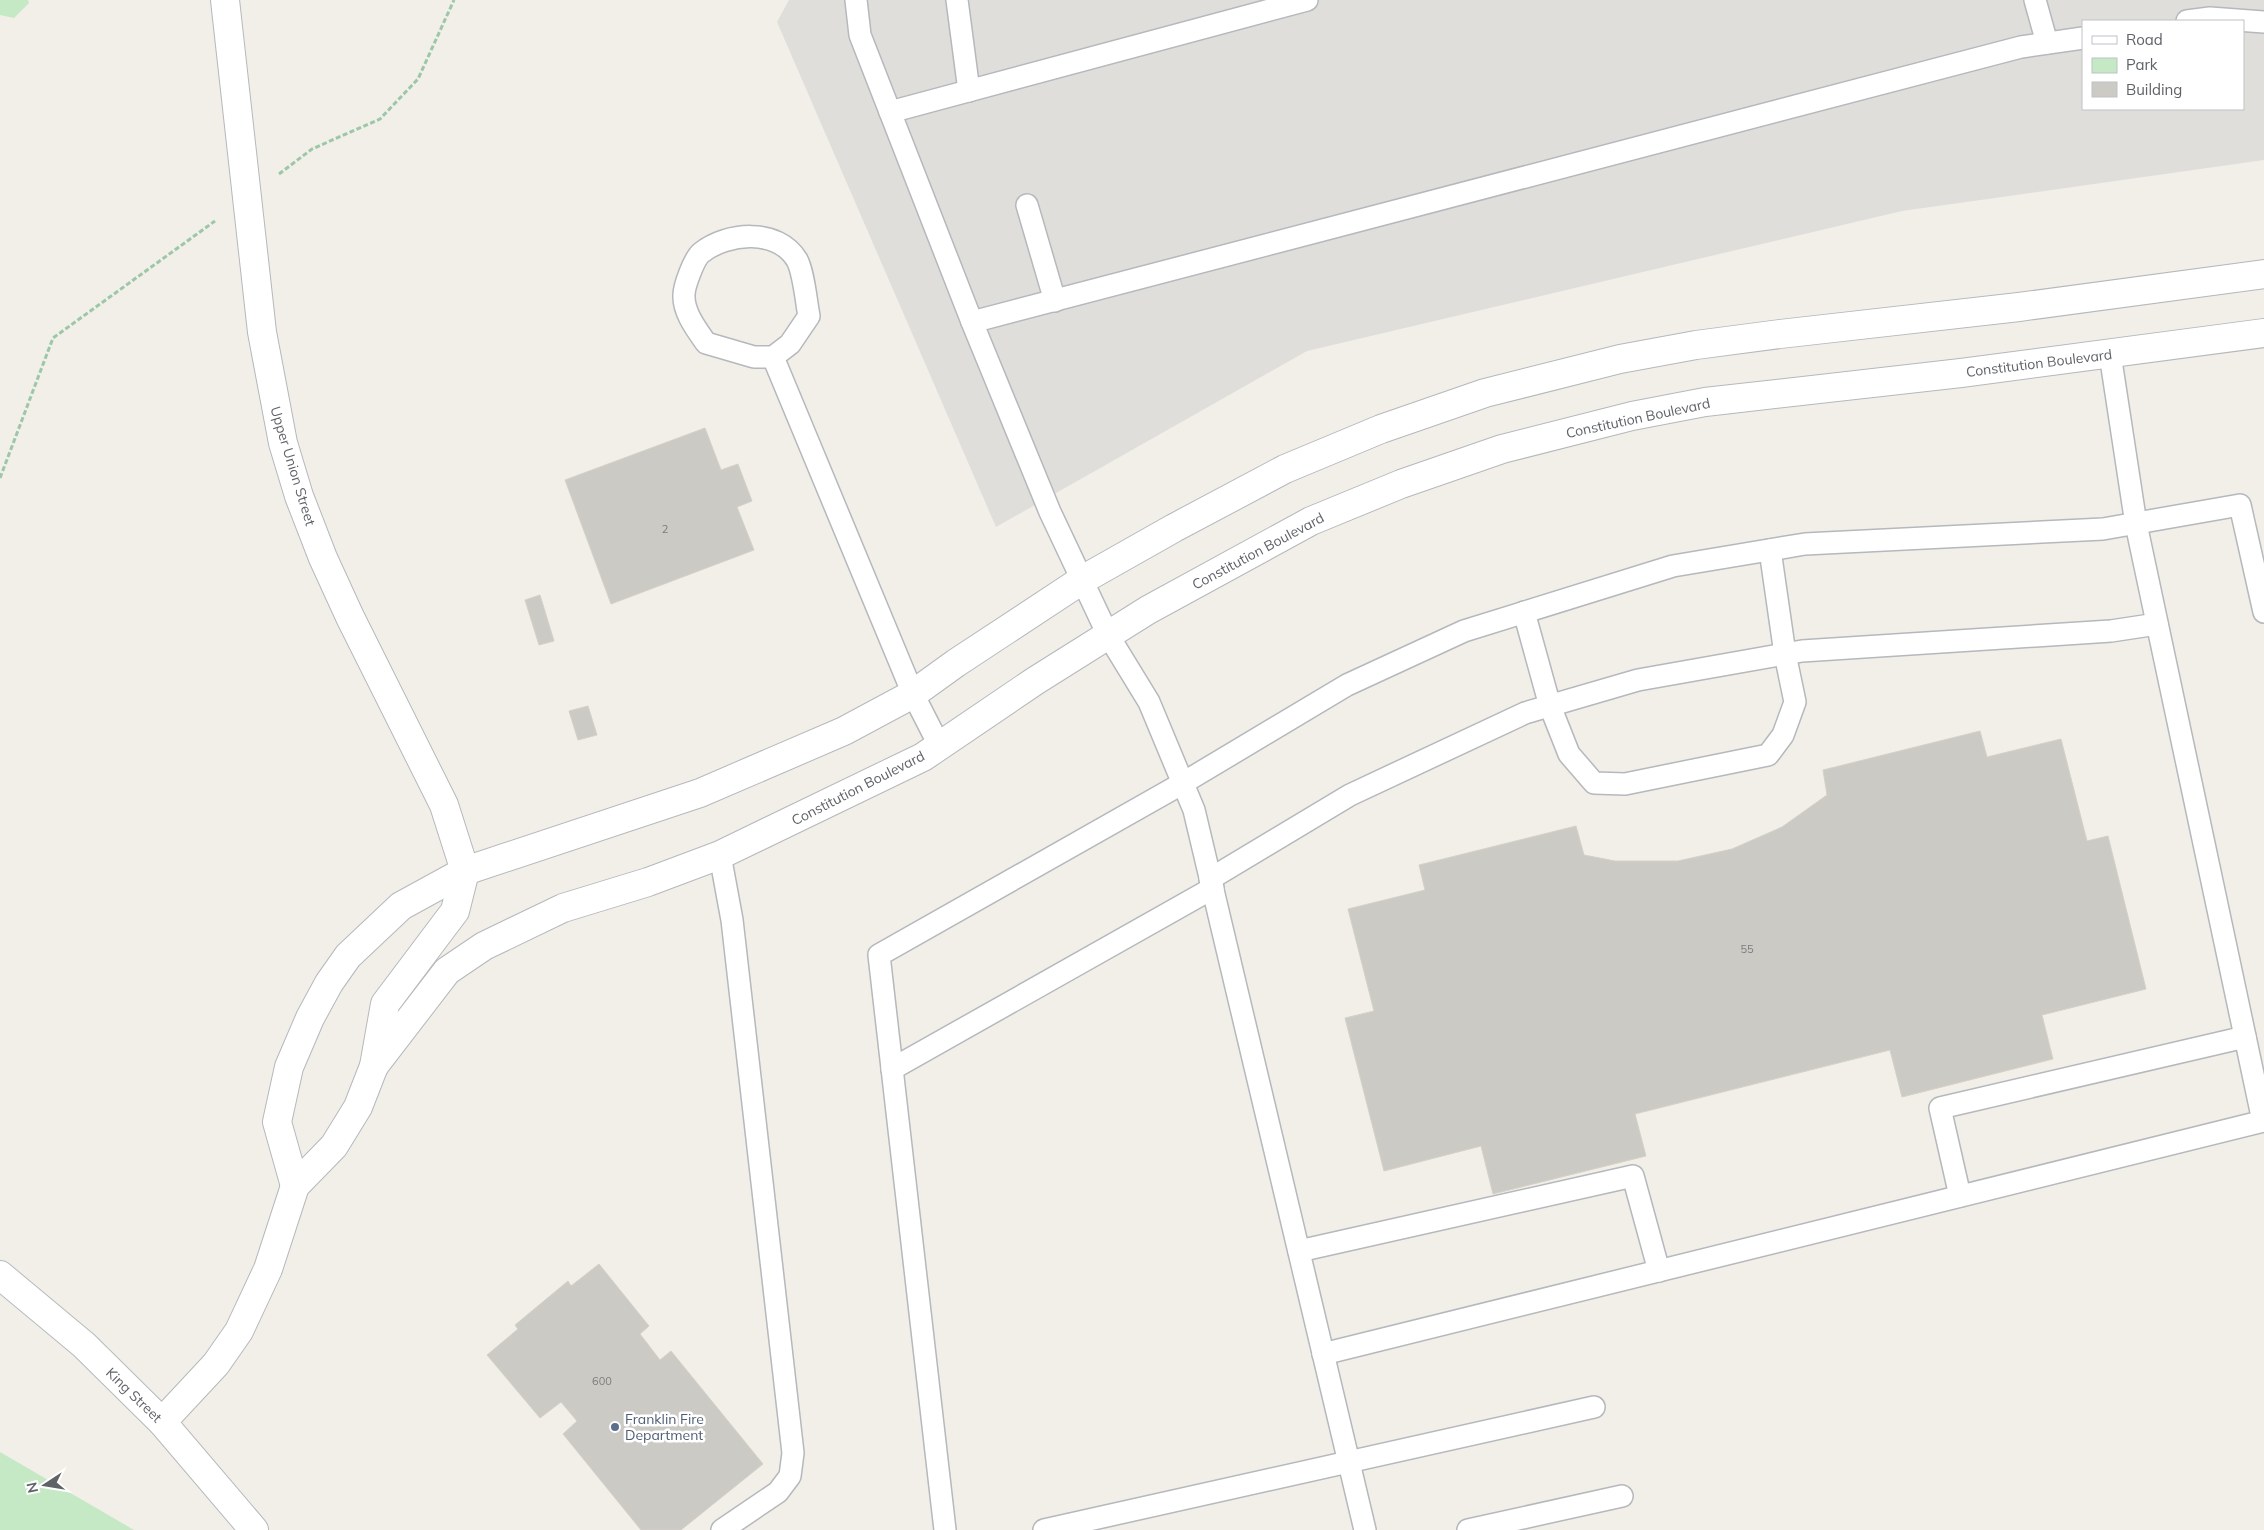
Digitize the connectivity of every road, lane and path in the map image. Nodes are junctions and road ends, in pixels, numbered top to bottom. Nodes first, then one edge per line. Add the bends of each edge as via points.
1 (225, 0) edge
2 (454, 0) edge
3 (856, 0) edge
4 (958, 0) edge
5 (1307, 0) edge
6 (2035, 0) edge
7 (2211, 9) edge
8 (2189, 20) edge
9 (2264, 22) edge
10 (2082, 38) edge
11 (2047, 43) junction
12 (969, 91) junction
13 (890, 112) junction
14 (246, 198) junction
15 (1027, 205) dead end
16 (2264, 274) edge
17 (1055, 301) junction
18 (972, 322) junction
19 (2264, 332) edge
20 (2110, 354) junction
21 (773, 357) junction
22 (0, 478) edge
23 (2136, 524) junction
24 (1770, 550) junction
25 (1082, 580) junction
26 (1524, 612) junction
27 (2264, 612) edge
28 (2157, 624) junction
29 (1108, 635) junction
30 (1785, 654) junction
31 (913, 694) junction
32 (1550, 706) junction
33 (939, 745) junction
34 (1183, 783) junction
35 (720, 855) junction
36 (465, 871) junction
37 (1211, 883) junction
38 (2245, 1037) junction
39 (374, 1066) junction
40 (892, 1069) junction
41 (2264, 1121) edge
42 (294, 1186) junction
43 (1960, 1196) junction
44 (1299, 1251) junction
45 (1659, 1271) junction
46 (0, 1275) edge
47 (1323, 1354) junction
48 (1594, 1407) dead end
49 (162, 1422) junction
50 (1349, 1463) junction
51 (1622, 1496) dead end
52 (254, 1530) edge
53 (722, 1530) edge
54 (945, 1530) edge
55 (1044, 1530) edge
56 (1365, 1530) edge
57 (1468, 1530) edge

1 - 14 street, Upper Union Street
2 - 14 path via 418,79 380,119 312,149
3 - 13 lane via 860,35
4 - 12 lane
5 - 12 lane
6 - 11 lane
7 - 8 lane
7 - 9 lane
10 - 11 lane
11 - 17 lane via 2002,52
12 - 13 lane
13 - 18 lane
14 - 22 path via 53,338
14 - 36 street, Upper Union Street via 271,389 299,496 350,617 444,805
15 - 17 lane
16 - 25 street via 1696,345 1620,359 1485,393 1381,429 1286,469
17 - 18 lane
18 - 25 lane via 1050,512
19 - 20 street, Constitution Boulevard
20 - 23 lane
20 - 29 street, Constitution Boulevard via 1705,402 1632,416 1502,449 1401,484 1311,521
21 - 21 lane via 790,344 809,316 798,262 788,249 760,236 729,238 700,254 687,280 686,309 706,343 754,356
21 - 31 lane
23 - 24 lane via 2103,529 1805,544
23 - 27 lane via 2240,505
23 - 28 lane
24 - 26 lane via 1673,566
24 - 30 lane
25 - 29 lane
25 - 31 street
26 - 32 lane
26 - 34 lane via 1464,631 1347,685
28 - 30 lane via 2110,631
28 - 38 lane
29 - 33 street, Constitution Boulevard
29 - 34 lane via 1149,702
30 - 32 lane via 1638,680
30 - 32 lane via 1795,702 1783,735 1768,755 1625,784 1594,783 1569,754
31 - 33 lane
31 - 36 street via 844,731 731,781
32 - 37 lane via 1525,714 1350,795
33 - 35 street, Constitution Boulevard via 922,757
34 - 37 lane via 1194,810
34 - 40 lane via 879,955
35 - 39 street, Constitution Boulevard via 648,882 563,908 484,946 447,971
35 - 53 lane via 732,920 793,1453 790,1476 778,1492
36 - 39 street via 455,911 385,1004
36 - 42 street via 402,906 348,956 329,983 289,1067 277,1122
37 - 40 lane
37 - 44 lane
38 - 41 lane
38 - 43 lane via 1940,1108
39 - 42 street via 358,1107 334,1146
40 - 54 lane
41 - 43 lane
42 - 49 street via 268,1270 239,1331 216,1364
43 - 45 lane
44 - 45 lane via 1633,1176
44 - 47 lane
45 - 47 lane
46 - 49 street, King Street via 84,1345
47 - 50 lane
48 - 50 lane
49 - 52 street, King Street
50 - 55 lane
50 - 56 lane
51 - 57 lane

